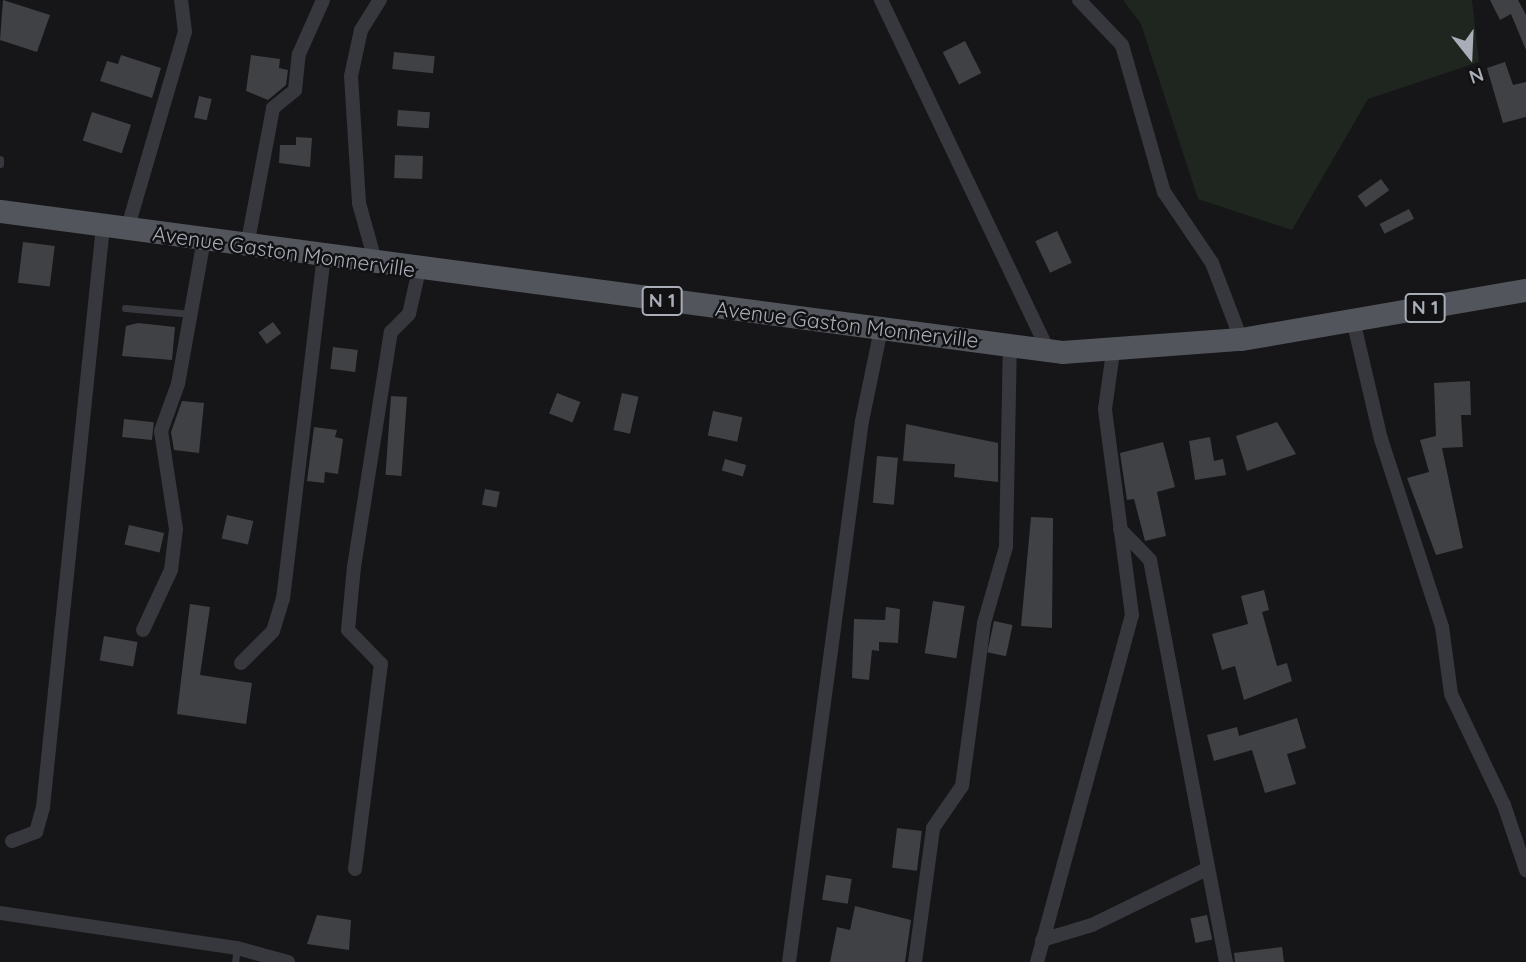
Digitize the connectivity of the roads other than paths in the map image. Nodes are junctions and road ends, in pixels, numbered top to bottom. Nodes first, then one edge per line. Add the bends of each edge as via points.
1 (181, 0) edge
2 (323, 0) edge
3 (380, 0) edge
4 (881, 0) edge
5 (1079, 0) edge
6 (0, 211) edge
7 (103, 226) junction
8 (127, 230) junction
9 (204, 240) junction
10 (247, 246) junction
11 (324, 257) junction
12 (376, 264) junction
13 (419, 270) junction
14 (1526, 290) edge
15 (125, 308) dead end
16 (193, 314) junction
17 (1353, 320) junction
18 (881, 328) junction
19 (1241, 339) junction
20 (1010, 345) junction
21 (1048, 350) junction
22 (1113, 352) junction
23 (1120, 529) junction
24 (143, 630) dead end
25 (241, 663) dead end
26 (12, 841) dead end
27 (355, 869) dead end
28 (1207, 869) junction
29 (1526, 870) edge
30 (0, 913) edge
31 (1041, 940) junction
32 (236, 955) edge
33 (288, 962) edge
34 (789, 962) edge
35 (915, 962) edge
36 (1037, 962) edge
37 (1226, 962) edge

1 - 8 street via 185,32
2 - 10 street via 299,54 295,90 273,108
3 - 12 street via 361,30 351,76 359,203
4 - 21 street
5 - 19 street via 1122,45 1164,192 1212,263
6 - 7 main road, Avenue Gaston Monnerville / N 1
7 - 8 main road, Avenue Gaston Monnerville / N 1
7 - 26 street via 43,807 36,832
8 - 9 main road, Avenue Gaston Monnerville / N 1
9 - 10 main road, Avenue Gaston Monnerville / N 1
9 - 16 street
10 - 11 main road, Avenue Gaston Monnerville / N 1
11 - 12 main road, Avenue Gaston Monnerville / N 1
11 - 25 street via 283,599 273,631
12 - 13 main road, Avenue Gaston Monnerville / N 1
13 - 18 main road, Avenue Gaston Monnerville / N 1
13 - 27 street via 409,314 391,332 353,580 348,630 381,664
14 - 17 main road, Avenue Gaston Monnerville / N 1
15 - 16 lane
16 - 24 street via 161,431 176,529 171,570
17 - 19 main road, Avenue Gaston Monnerville / N 1
17 - 29 street via 1381,439 1442,627 1451,694 1504,805
18 - 20 main road, Avenue Gaston Monnerville / N 1
18 - 34 street via 862,421
19 - 22 main road, Avenue Gaston Monnerville / N 1
20 - 21 main road, Avenue Gaston Monnerville / N 1
20 - 35 street via 1006,547 984,623 962,786 933,828
21 - 22 main road, Avenue Gaston Monnerville / N 1
22 - 23 street via 1105,408
23 - 28 street via 1150,560
23 - 31 street via 1132,592 1129,632
28 - 31 street via 1091,925
28 - 37 street
30 - 32 street
31 - 36 street
32 - 33 street

